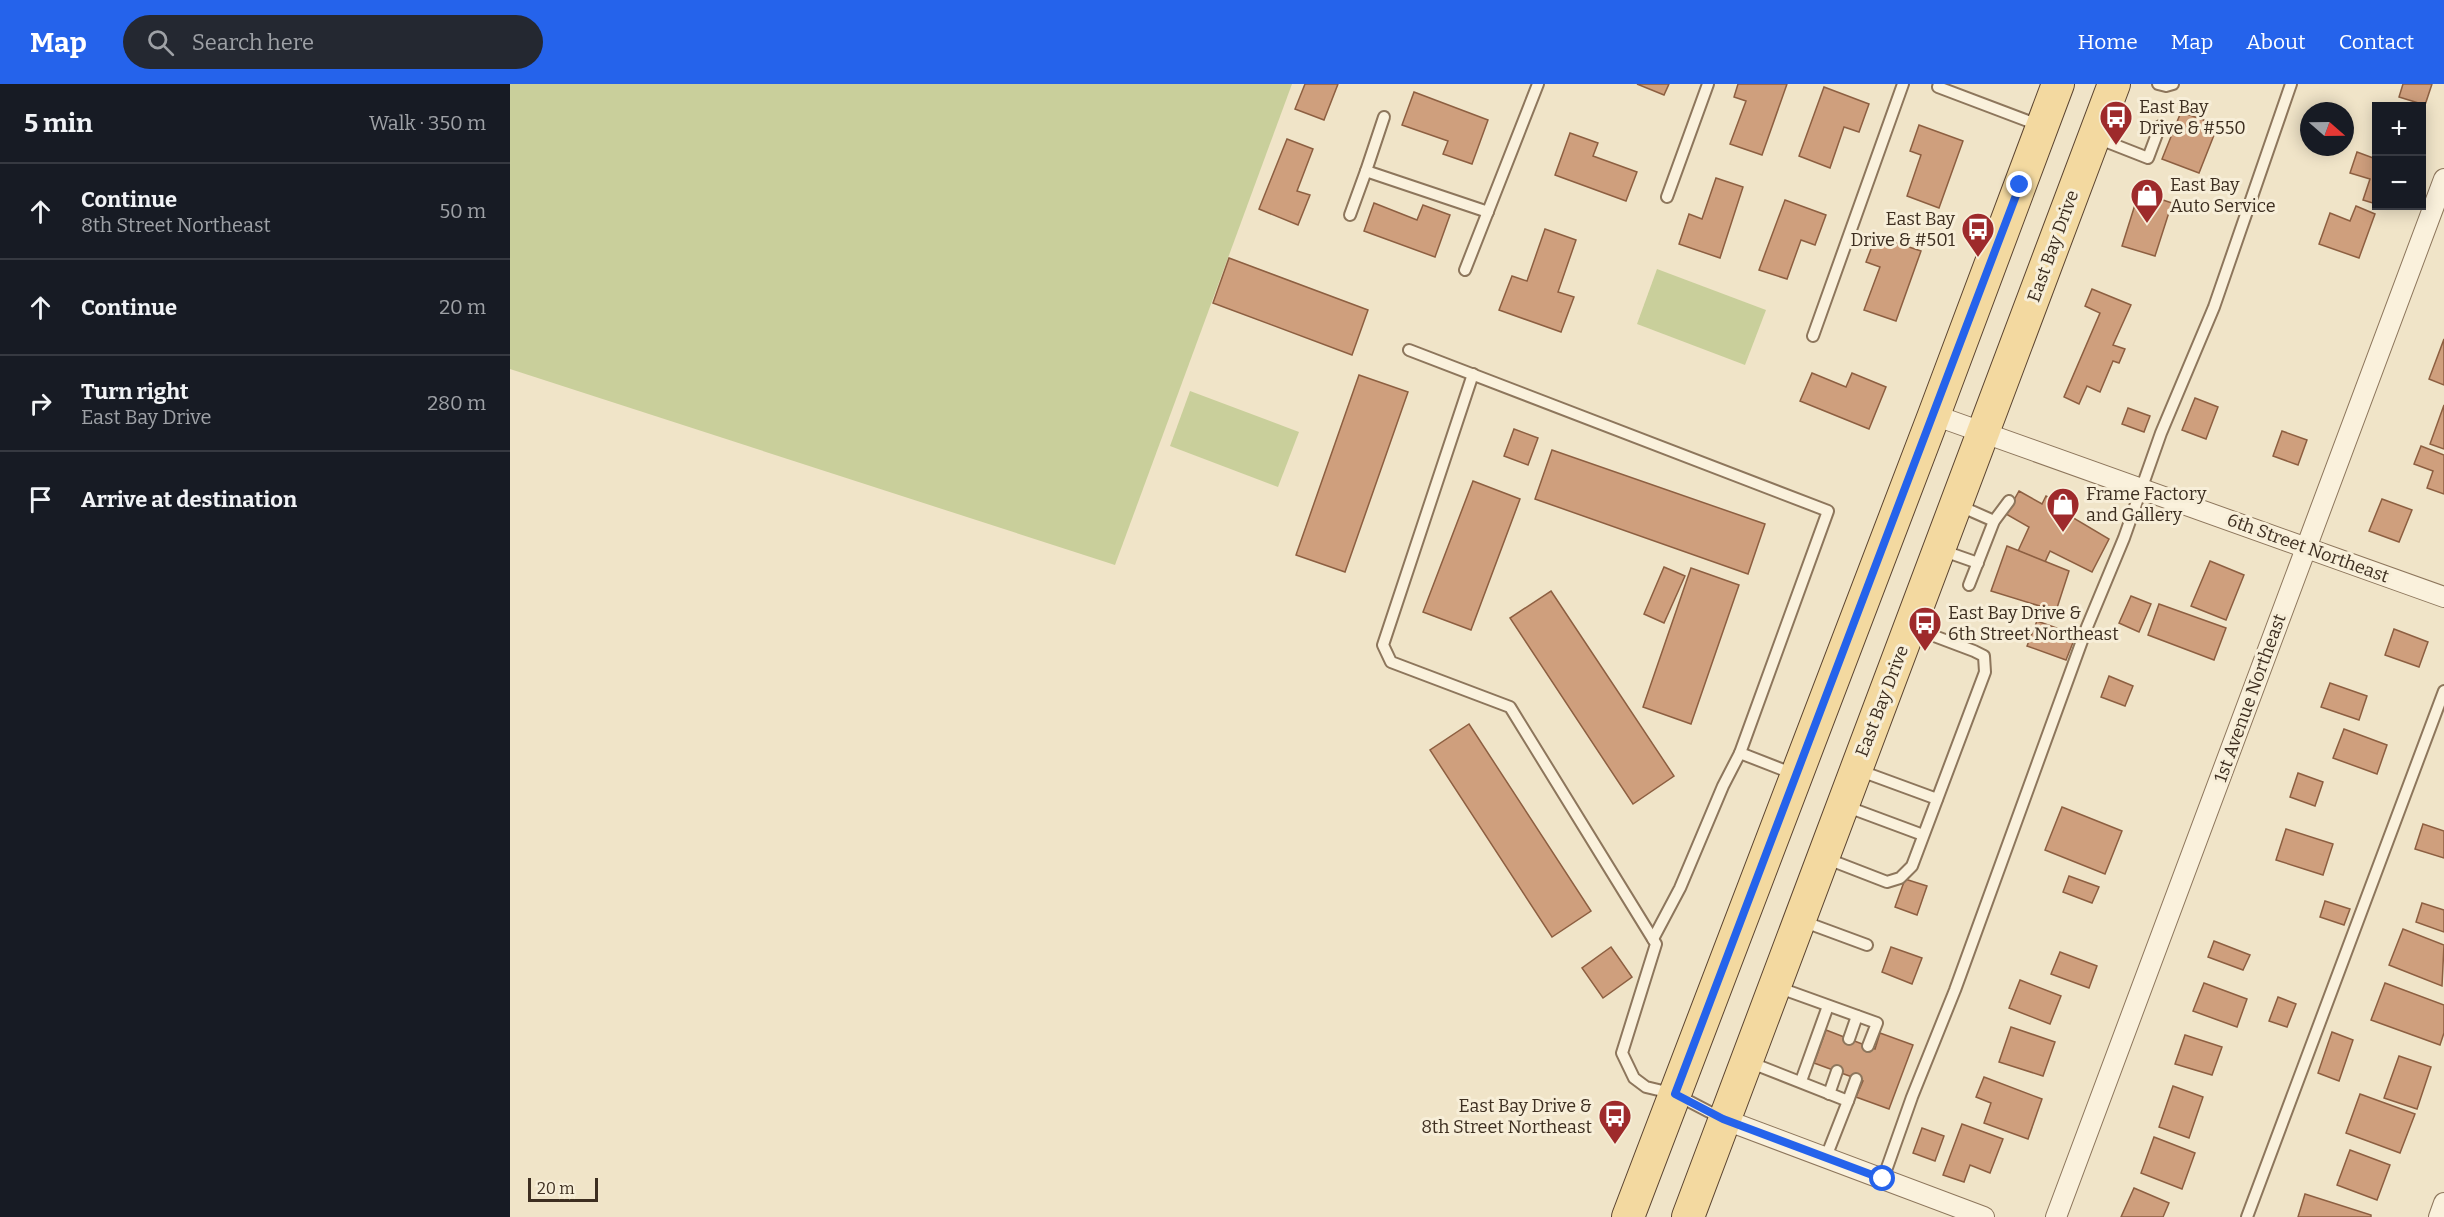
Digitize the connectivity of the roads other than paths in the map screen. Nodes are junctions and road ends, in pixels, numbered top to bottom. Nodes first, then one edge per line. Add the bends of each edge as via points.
1 (1538, 84) edge
2 (1708, 84) edge
3 (1903, 84) edge
4 (2058, 84) edge
5 (2114, 84) edge
6 (2158, 84) edge
7 (2173, 84) edge
8 (2291, 84) edge
9 (1935, 85) edge
10 (1384, 117) dead end
11 (2042, 126) junction
12 (2160, 126) dead end
13 (2094, 137) junction
14 (1366, 171) junction
15 (2444, 179) edge
16 (1667, 197) dead end
17 (1488, 212) junction
18 (1350, 214) dead end
19 (1465, 270) dead end
20 (1813, 336) dead end
21 (1409, 350) dead end
22 (1473, 374) junction
23 (1934, 415) junction
24 (1984, 432) junction
25 (2141, 489) junction
26 (2008, 501) dead end
27 (1957, 504) junction
28 (1994, 521) junction
29 (2305, 548) junction
30 (1939, 550) junction
31 (1978, 563) junction
32 (1969, 585) dead end
33 (2444, 597) edge
34 (1910, 627) junction
35 (2444, 691) edge
36 (1740, 753) junction
37 (1856, 769) junction
38 (1797, 775) junction
39 (1937, 800) junction
40 (1843, 805) junction
41 (1923, 835) junction
42 (1823, 857) junction
43 (1798, 920) junction
44 (1653, 939) junction
45 (1867, 945) dead end
46 (1773, 986) junction
47 (1828, 1006) junction
48 (1857, 1016) junction
49 (1849, 1039) dead end
50 (1868, 1046) dead end
51 (1745, 1061) junction
52 (1837, 1071) dead end
53 (1856, 1079) dead end
54 (1802, 1081) junction
55 (1675, 1094) junction
56 (1829, 1094) junction
57 (1848, 1101) junction
58 (1723, 1119) junction
59 (1826, 1157) junction
60 (1883, 1179) junction
61 (2444, 1203) edge
62 (1628, 1217) edge
63 (1688, 1217) edge
64 (1984, 1217) edge
65 (2056, 1217) edge
66 (2247, 1217) edge
67 (2439, 1217) edge

1 - 17 lane
2 - 16 lane
3 - 20 lane
4 - 11 main road
5 - 13 main road, East Bay Drive
6 - 7 lane
8 - 25 lane via 2214,307
9 - 11 lane
10 - 14 lane
11 - 23 main road
12 - 13 lane via 2148,158
13 - 24 main road, East Bay Drive
14 - 17 lane
14 - 18 lane
15 - 29 street, 1st Avenue Northeast
17 - 19 lane
21 - 22 lane
22 - 36 lane via 1828,511
22 - 44 lane via 1383,645 1391,662 1510,706
23 - 24 street, 6th Street Northeast
23 - 38 main road
24 - 25 street, 6th Street Northeast
24 - 27 main road, East Bay Drive
25 - 29 street, 6th Street Northeast
25 - 60 lane
26 - 28 lane
27 - 28 lane
27 - 30 main road, East Bay Drive
28 - 31 lane
29 - 33 street, 6th Street Northeast
29 - 65 street, 1st Avenue Northeast
30 - 31 lane
30 - 34 main road, East Bay Drive
31 - 32 lane
34 - 37 main road, East Bay Drive
34 - 39 lane via 1984,657 1985,672
35 - 66 lane
36 - 38 lane
36 - 44 lane
37 - 39 lane
37 - 40 main road, East Bay Drive
38 - 55 main road
39 - 41 lane
40 - 41 lane
40 - 42 main road, East Bay Drive
41 - 42 lane via 1912,866 1899,878 1887,882
42 - 43 main road, East Bay Drive
43 - 45 lane
43 - 46 main road, East Bay Drive
44 - 55 lane via 1656,944 1622,1053 1634,1078 1646,1087
46 - 47 lane
46 - 51 main road, East Bay Drive
47 - 48 lane
47 - 54 lane
48 - 49 lane
48 - 50 lane via 1877,1023
51 - 54 lane
51 - 58 main road, East Bay Drive
52 - 56 lane
53 - 57 lane
54 - 56 lane
55 - 58 lane
55 - 62 main road
56 - 57 lane
57 - 59 lane
58 - 59 street
58 - 63 main road, East Bay Drive
59 - 60 street
60 - 64 street
61 - 67 street

